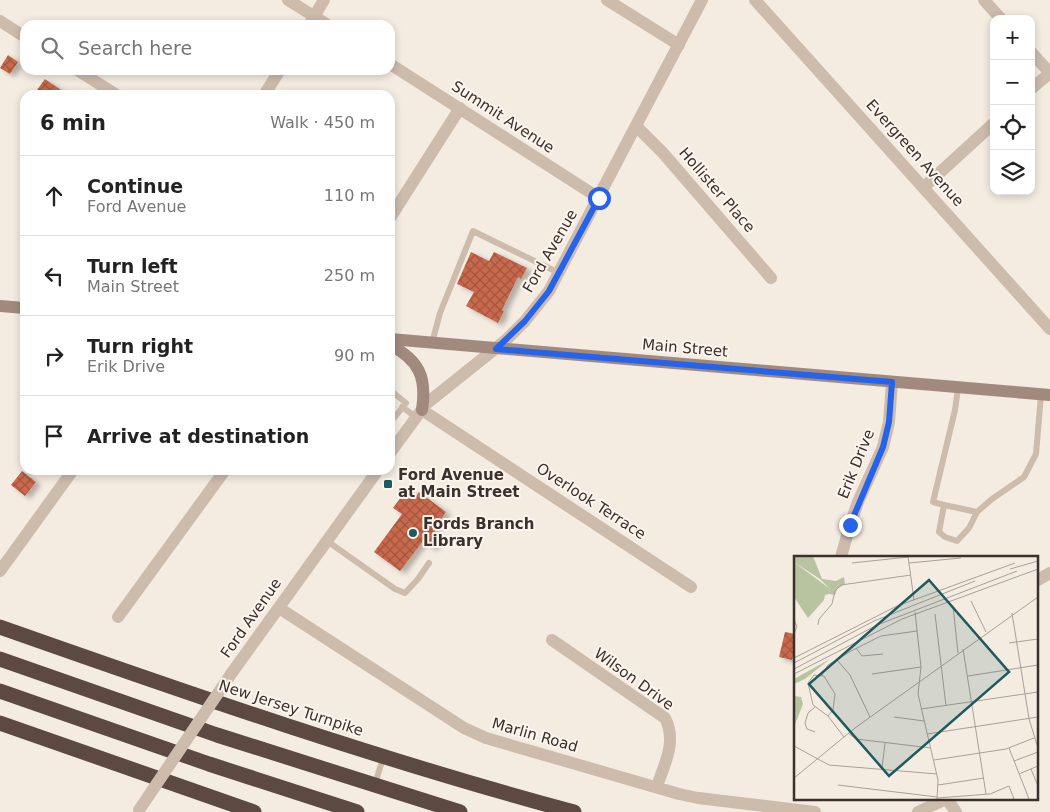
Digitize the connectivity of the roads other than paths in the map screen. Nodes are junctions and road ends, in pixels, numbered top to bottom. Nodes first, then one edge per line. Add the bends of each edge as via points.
1 (288, 0) edge
2 (324, 0) edge
3 (607, 0) edge
4 (702, 0) edge
5 (756, 0) edge
6 (984, 0) edge
7 (997, 15) edge
8 (310, 20) edge
9 (312, 20) edge
10 (0, 21) edge
11 (20, 34) edge
12 (679, 45) junction
13 (1035, 56) edge
14 (395, 67) edge
15 (1050, 73) edge
16 (85, 75) edge
17 (277, 75) edge
18 (1035, 86) edge
19 (109, 90) edge
20 (267, 90) edge
21 (460, 108) junction
22 (636, 126) junction
23 (990, 127) edge
24 (924, 187) junction
25 (599, 198) junction
26 (395, 210) edge
27 (559, 273) junction
28 (771, 278) dead end
29 (0, 306) edge
30 (20, 308) edge
31 (1050, 329) edge
32 (395, 339) edge
33 (432, 343) junction
34 (395, 348) edge
35 (496, 349) junction
36 (892, 382) junction
37 (958, 388) junction
38 (395, 394) edge
39 (1045, 395) edge
40 (402, 407) junction
41 (419, 413) junction
42 (395, 416) edge
43 (395, 442) edge
44 (69, 475) edge
45 (221, 475) edge
46 (374, 475) edge
47 (944, 505) junction
48 (977, 512) junction
49 (327, 541) junction
50 (841, 556) edge
51 (429, 563) dead end
52 (0, 571) edge
53 (1050, 574) edge
54 (1038, 580) edge
55 (691, 587) dead end
56 (279, 608) junction
57 (118, 617) dead end
58 (0, 627) edge
59 (552, 640) dead end
60 (0, 660) edge
61 (0, 691) edge
62 (0, 722) edge
63 (383, 756) junction
64 (374, 785) junction
65 (657, 786) junction
66 (944, 800) edge
67 (947, 800) edge
68 (810, 807) edge
69 (138, 811) edge
70 (254, 812) edge
71 (356, 812) edge
72 (460, 812) edge
73 (574, 812) edge
74 (918, 812) edge
75 (956, 812) edge

1 - 8 street
2 - 9 street
3 - 12 street
4 - 12 street, Ford Avenue
5 - 24 street, Evergreen Avenue
6 - 7 street
10 - 11 street
12 - 22 street, Ford Avenue
13 - 15 street
14 - 21 street, Summit Avenue
15 - 18 street
16 - 19 street
17 - 20 street
21 - 25 street, Summit Avenue
21 - 26 street
22 - 25 street, Ford Avenue
22 - 28 street, Hollister Place
23 - 24 street
24 - 31 street, Evergreen Avenue
25 - 27 street, Ford Avenue
27 - 33 lane via 473,231 440,313
27 - 35 street, Ford Avenue via 535,309
29 - 30 main road
32 - 33 main road, Main Street
33 - 35 main road, Main Street
34 - 41 main road via 418,367 424,386
35 - 36 main road, Main Street
35 - 41 street, Ford Avenue via 439,393
36 - 37 main road, Main Street
36 - 50 street, Erik Drive via 889,422 883,447 858,502
37 - 39 main road, Main Street
37 - 47 lane via 933,502
38 - 40 lane via 406,403
39 - 48 lane via 1036,454 1024,477
40 - 41 lane
40 - 42 lane
41 - 43 street, Ford Avenue
41 - 55 street, Overlook Terrace
44 - 52 street
45 - 57 street
46 - 49 street, Ford Avenue
47 - 48 lane
47 - 48 lane via 939,532 957,541
49 - 51 lane via 404,593
49 - 56 street, Ford Avenue
53 - 54 street
56 - 65 street, Marlin Road via 464,728 486,738
56 - 69 street, Ford Avenue, bridge
58 - 63 highway, New Jersey Turnpike
59 - 65 street, Wilson Drive via 665,718 670,728 671,746
60 - 64 highway
61 - 71 highway
62 - 70 highway
63 - 64 lane
63 - 73 highway, New Jersey Turnpike
64 - 72 highway
65 - 68 street, Marlin Road via 698,798
66 - 74 street
67 - 75 street

